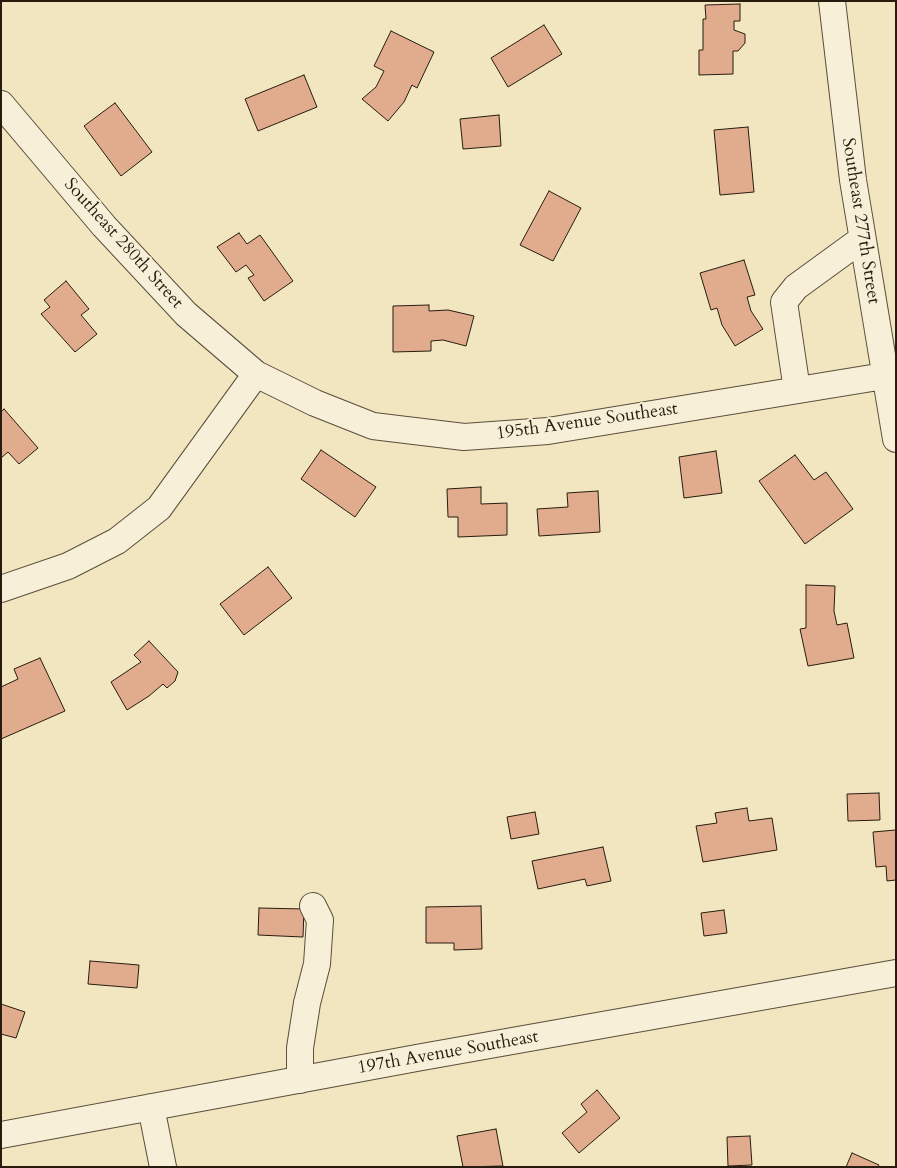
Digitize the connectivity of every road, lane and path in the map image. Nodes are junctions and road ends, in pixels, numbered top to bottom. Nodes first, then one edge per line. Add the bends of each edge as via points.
1 (832, 1) edge
2 (1, 104) edge
3 (862, 239) junction
4 (256, 374) junction
5 (890, 375) edge
6 (797, 390) junction
7 (896, 439) edge
8 (1, 589) edge
9 (313, 906) dead end
10 (896, 974) edge
11 (300, 1080) junction
12 (151, 1107) junction
13 (1, 1135) edge
14 (164, 1167) edge

1 - 3 street, Southeast 277th Street via 843,111
2 - 4 street, Southeast 280th Street via 104,226 186,314
3 - 5 street, Southeast 277th Street
3 - 6 street via 796,287 784,302
4 - 6 street, 195th Avenue Southeast via 314,403 374,426 464,437 548,431
4 - 8 street via 159,508 117,541 68,566
5 - 6 street, 195th Avenue Southeast
5 - 7 street, Southeast 277th Street
9 - 11 street via 320,920 320,929 317,964 300,1048
10 - 11 street, 197th Avenue Southeast
11 - 12 street, 197th Avenue Southeast
12 - 13 street, 197th Avenue Southeast
12 - 14 street

